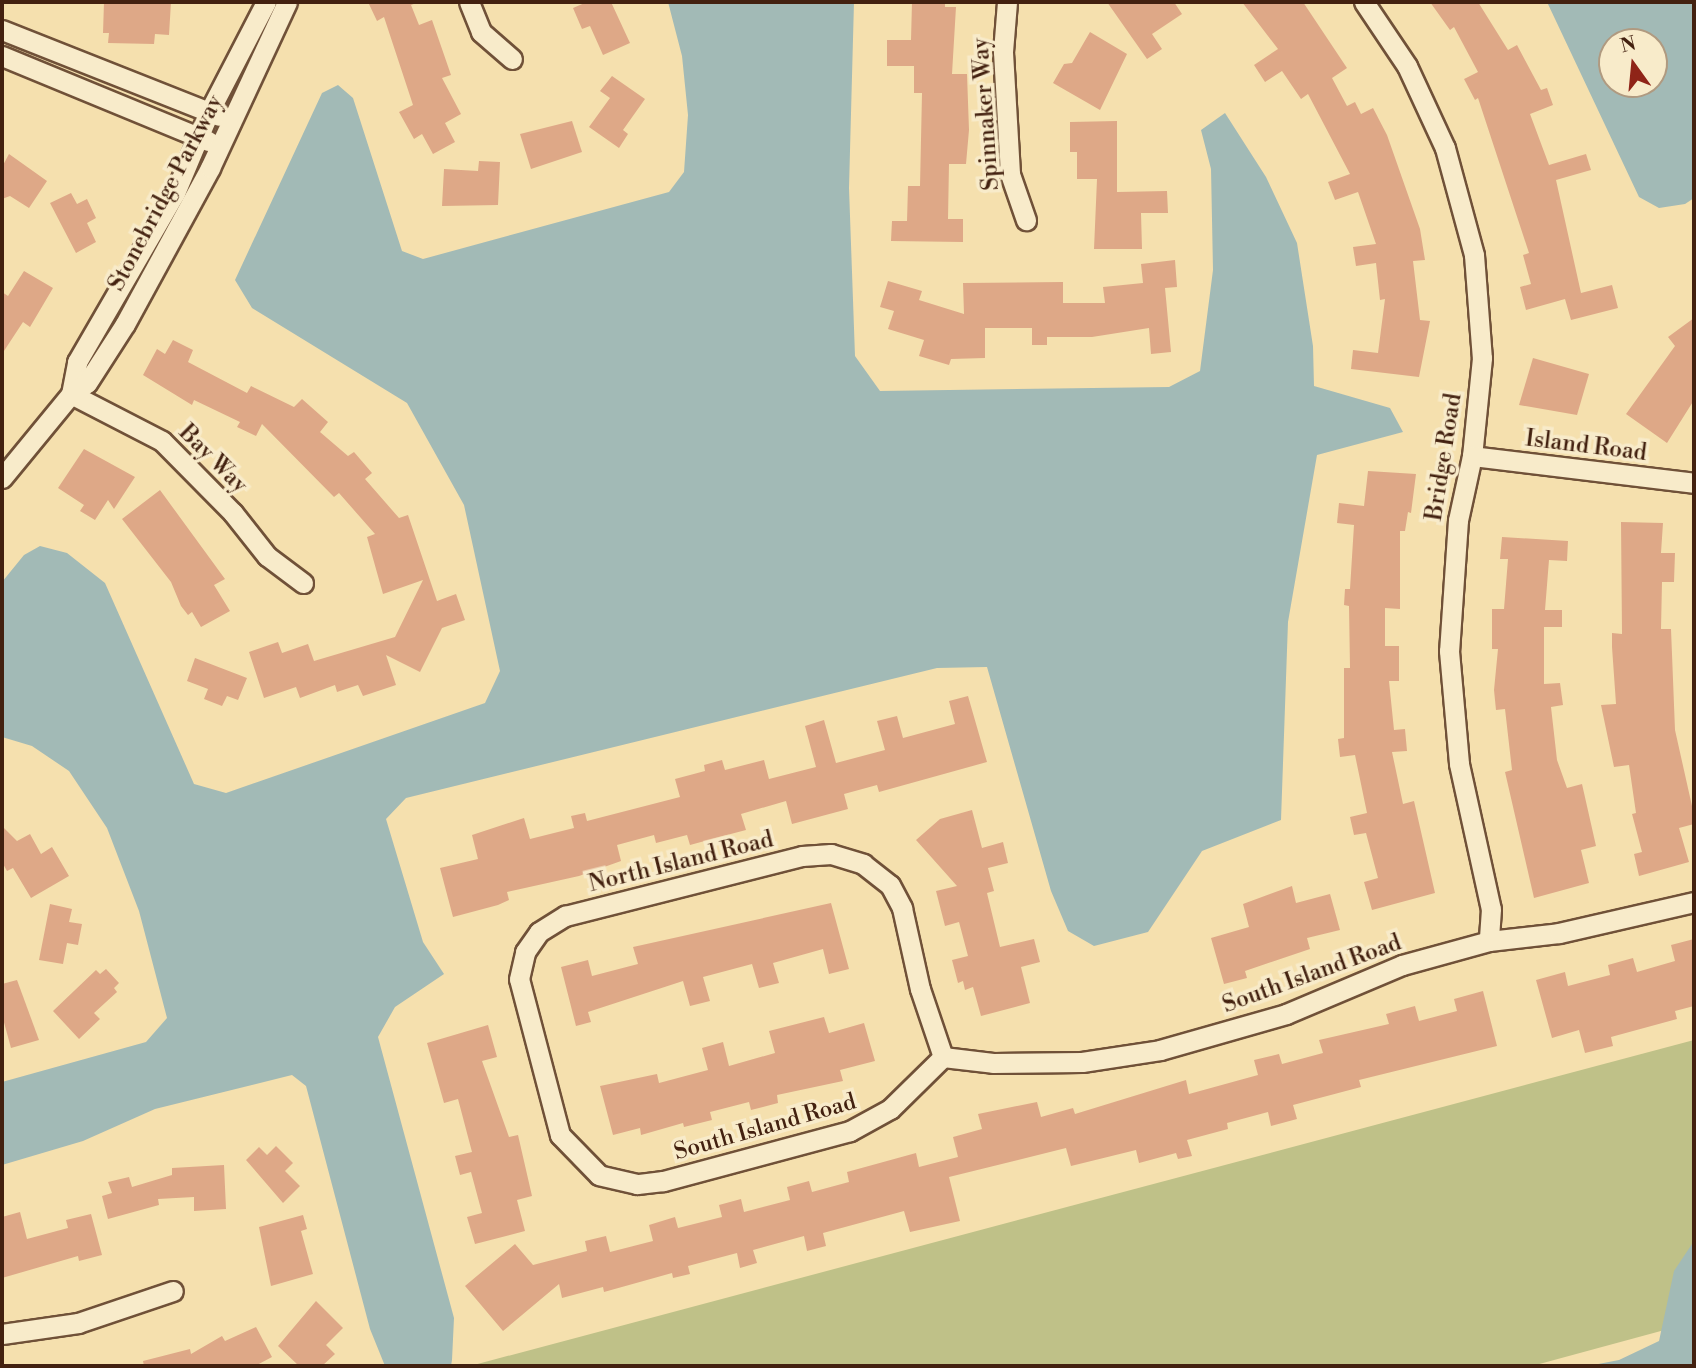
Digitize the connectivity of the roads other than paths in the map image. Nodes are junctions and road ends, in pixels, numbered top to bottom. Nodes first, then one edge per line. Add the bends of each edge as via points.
1 (266, 2) edge
2 (287, 2) edge
3 (469, 2) edge
4 (1007, 2) edge
5 (1364, 2) edge
6 (2, 30) edge
7 (2, 56) edge
8 (512, 59) dead end
9 (209, 112) junction
10 (233, 122) junction
11 (198, 137) junction
12 (221, 146) junction
13 (1026, 220) dead end
14 (71, 394) junction
15 (1472, 456) junction
16 (2, 478) edge
17 (1694, 483) edge
18 (303, 583) dead end
19 (1694, 902) edge
20 (1489, 942) junction
21 (943, 1058) junction
22 (599, 1175) joint
23 (173, 1291) dead end
24 (2, 1334) edge

1 - 9 street, Stonebridge Parkway
2 - 10 street, Stonebridge Parkway
3 - 8 street via 481,32
4 - 13 street, Spinnaker Way via 1003,41 1010,174
5 - 15 street, Bridge Road via 1407,66 1445,148 1474,255 1482,358
6 - 9 street
7 - 11 street
9 - 10 street
9 - 11 street, Stonebridge Parkway
10 - 12 street, Stonebridge Parkway
11 - 12 street
11 - 14 street, Stonebridge Parkway via 174,193 77,362
12 - 14 street, Stonebridge Parkway via 125,324 87,383
14 - 16 street, Stonebridge Parkway
14 - 18 street, Bay Way via 162,441 233,513 267,556
15 - 17 street, Island Road
15 - 20 street, Bridge Road via 1458,520 1449,651 1459,764 1492,909
19 - 20 street via 1559,933
20 - 21 street, South Island Road via 1402,965 1286,1014 1160,1050 1082,1062 993,1063
21 - 22 street, South Island Road via 890,1109 850,1131 663,1181 637,1184
21 - 22 street, North Island Road via 920,989 902,908 890,885 863,864 831,854 802,856 565,916 539,932 525,952 519,979 560,1135
23 - 24 street via 78,1323

